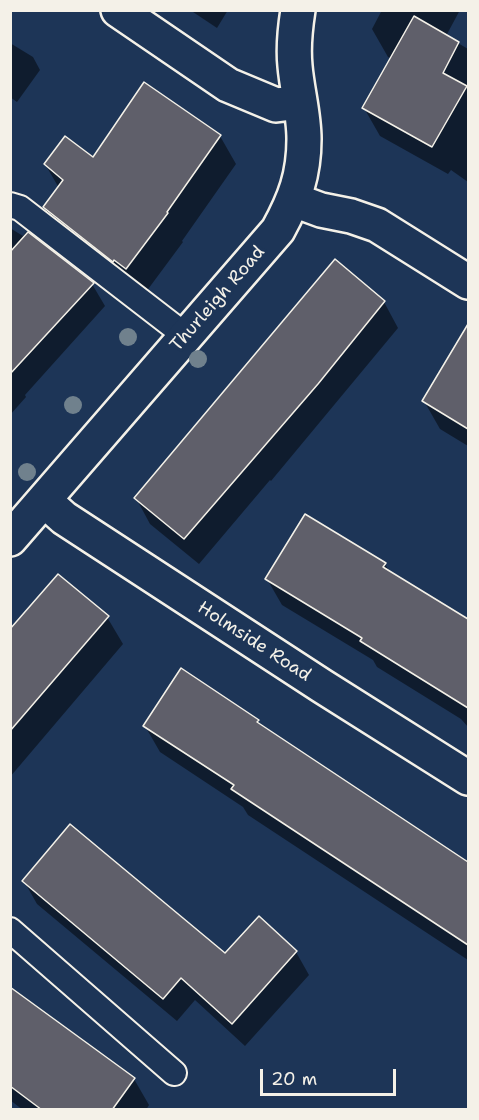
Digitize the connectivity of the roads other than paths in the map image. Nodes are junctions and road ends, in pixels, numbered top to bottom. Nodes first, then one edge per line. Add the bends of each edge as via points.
1 (118, 10) edge
2 (298, 10) edge
3 (300, 102) junction
4 (294, 201) junction
5 (10, 205) edge
6 (468, 282) edge
7 (186, 336) junction
8 (44, 500) junction
9 (10, 539) edge
10 (468, 778) edge
11 (10, 930) edge
12 (174, 1073) dead end

1 - 3 street via 228,85 276,105
2 - 3 street, Thurleigh Road via 295,65
3 - 4 street, Thurleigh Road via 304,138
4 - 6 street via 377,225
4 - 7 street, Thurleigh Road via 278,230
5 - 7 lane via 20,208
7 - 8 street, Thurleigh Road
8 - 9 street, Thurleigh Road
8 - 10 street, Holmside Road via 64,518
11 - 12 lane

